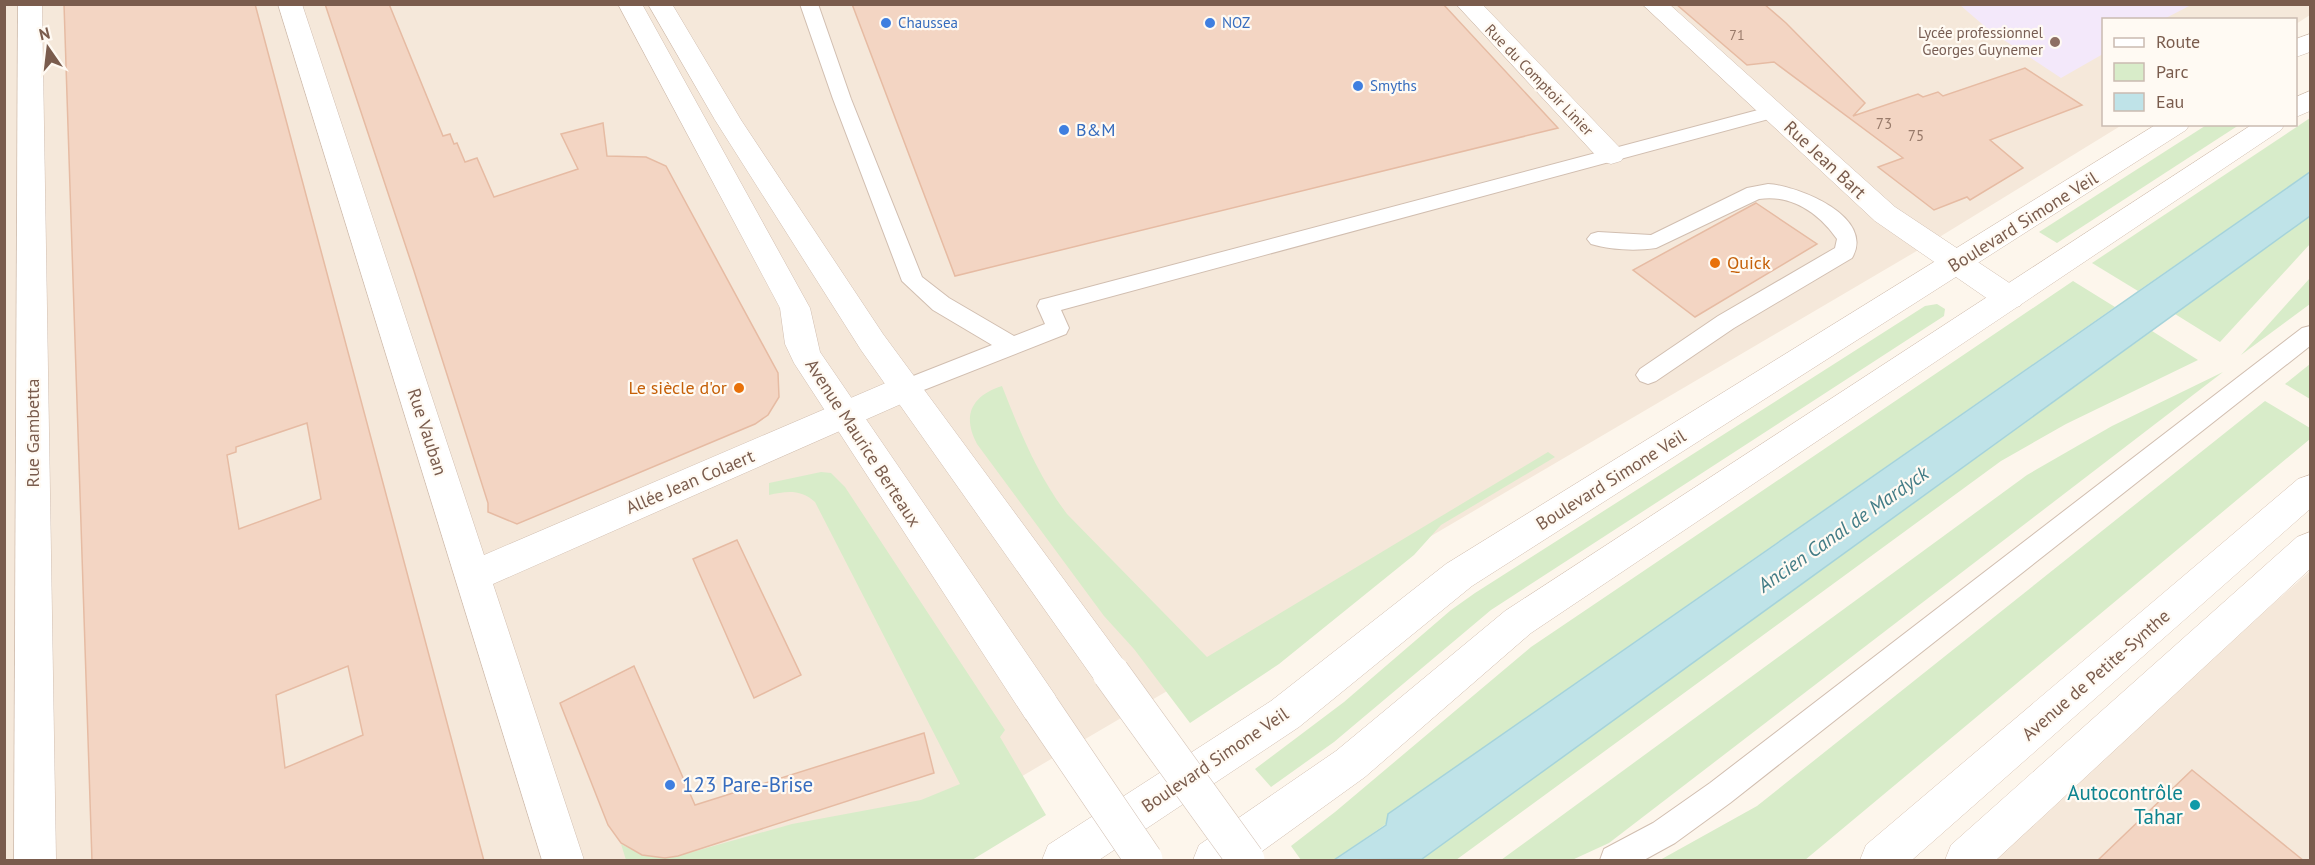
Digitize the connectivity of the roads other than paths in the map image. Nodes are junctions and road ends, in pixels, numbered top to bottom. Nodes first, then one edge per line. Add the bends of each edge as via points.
1 (290, 4) edge
2 (630, 4) edge
3 (660, 4) edge
4 (808, 4) edge
5 (1468, 4) edge
6 (1654, 4) edge
7 (22, 21) edge
8 (2310, 41) edge
9 (2297, 49) edge
10 (2310, 99) edge
11 (2297, 108) edge
12 (1773, 112) junction
13 (2174, 126) edge
14 (2269, 126) edge
15 (1611, 155) junction
16 (1598, 239) dead end
17 (1956, 263) junction
18 (2009, 298) junction
19 (2310, 334) edge
20 (1012, 346) junction
21 (1648, 375) dead end
22 (906, 388) junction
23 (844, 415) junction
24 (2310, 489) edge
25 (2310, 547) edge
26 (473, 576) junction
27 (36, 861) edge
28 (563, 861) edge
29 (1063, 861) edge
30 (1144, 861) edge
31 (1214, 861) edge
32 (1246, 861) edge
33 (1615, 861) edge
34 (1881, 861) edge
35 (1966, 861) edge

1 - 26 street, Rue Vauban
2 - 23 street, Avenue Maurice Berteaux via 795,308 805,355
3 - 22 street via 728,120 854,316
4 - 20 lane via 913,281 941,304
5 - 15 street, Rue du Comptoir Linier
6 - 12 street, Rue Jean Bart
7 - 27 street, Rue Gambetta
8 - 9 street
10 - 11 street
12 - 15 lane
12 - 17 street, Rue Jean Bart via 1885,214
13 - 17 street, Boulevard Simone Veil
14 - 18 street
15 - 20 lane via 1048,306 1058,328
16 - 21 lane via 1656,241 1743,198 1771,189 1821,208 1847,238 1844,253 1726,322
17 - 18 street, Rue Jean Bart
17 - 29 street, Boulevard Simone Veil via 1459,575 1285,714
18 - 31 street via 1518,622 1316,791
19 - 33 lane via 1720,793
20 - 22 lane
22 - 23 street, Allée Jean Colaert
22 - 32 street, bridge
23 - 26 street, Allée Jean Colaert
23 - 30 street, Avenue Maurice Berteaux, bridge
24 - 34 street, Avenue de Petite-Synthe
25 - 35 street
26 - 28 street, Rue Vauban

